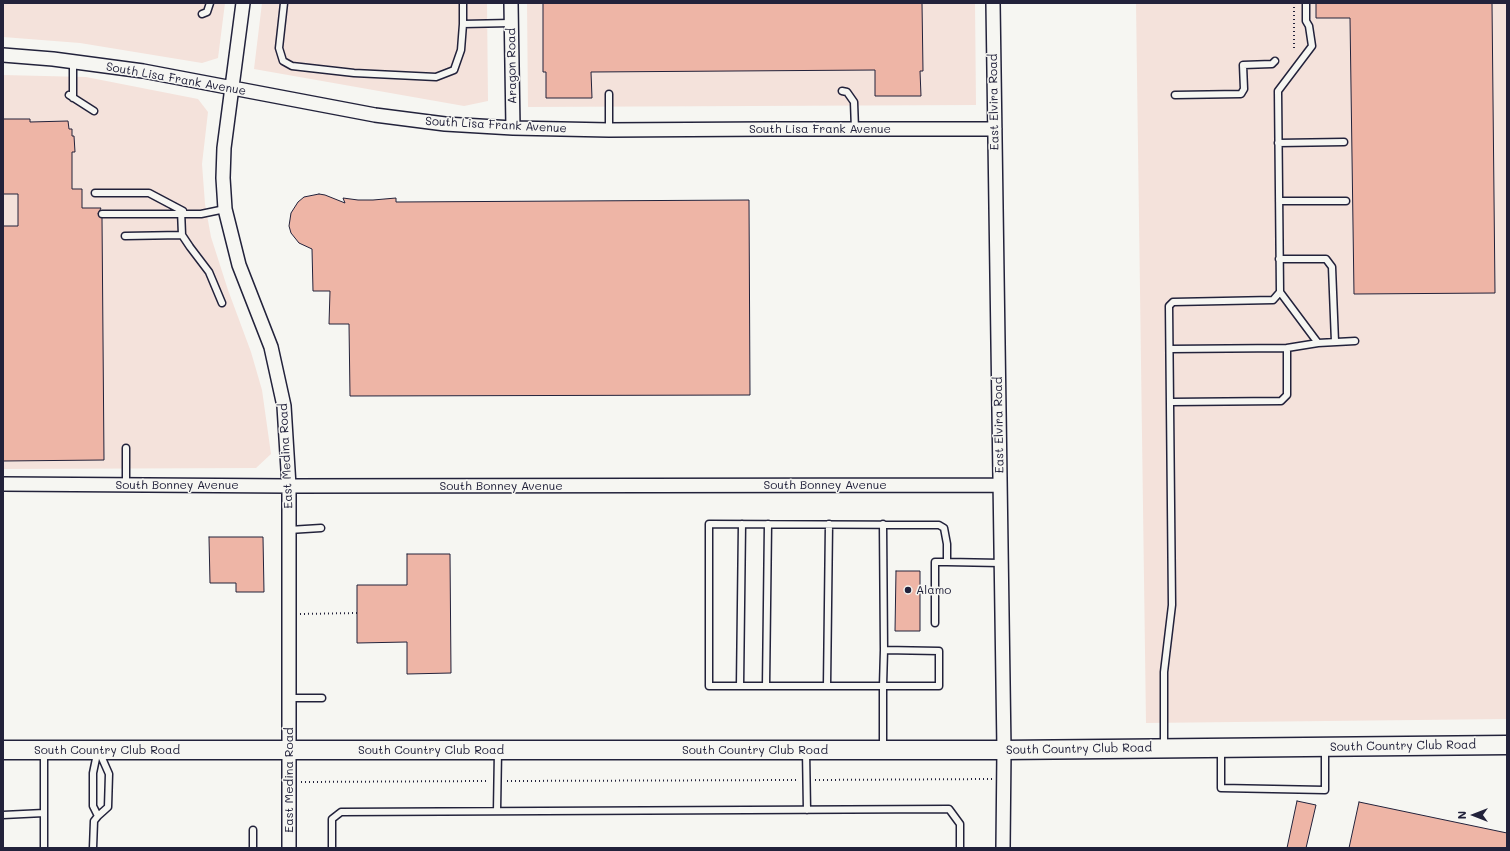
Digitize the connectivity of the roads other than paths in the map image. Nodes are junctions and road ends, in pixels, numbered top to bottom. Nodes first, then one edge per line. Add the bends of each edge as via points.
1 (210, 3) edge
2 (243, 3) edge
3 (284, 3) edge
4 (464, 3) edge
5 (510, 3) edge
6 (993, 3) edge
7 (1306, 3) edge
8 (202, 14) dead end
9 (511, 23) junction
10 (463, 24) junction
11 (3, 55) edge
12 (1275, 61) dead end
13 (73, 62) junction
14 (232, 88) junction
15 (842, 91) dead end
16 (609, 94) dead end
17 (1174, 95) dead end
18 (94, 111) dead end
19 (513, 128) junction
20 (855, 129) junction
21 (994, 129) junction
22 (609, 130) junction
23 (1344, 142) dead end
24 (1278, 143) junction
25 (95, 193) dead end
26 (1279, 201) junction
27 (1346, 201) dead end
28 (225, 209) junction
29 (181, 212) junction
30 (102, 214) dead end
31 (182, 235) junction
32 (125, 236) dead end
33 (1280, 259) junction
34 (1280, 292) junction
35 (222, 303) dead end
36 (1355, 341) dead end
37 (1335, 342) junction
38 (1318, 343) junction
39 (1287, 348) junction
40 (1170, 349) junction
41 (1171, 402) junction
42 (126, 448) dead end
43 (3, 484) edge
44 (1000, 484) junction
45 (126, 485) junction
46 (289, 486) junction
47 (742, 524) junction
48 (768, 524) junction
49 (829, 524) junction
50 (882, 524) junction
51 (321, 528) dead end
52 (289, 530) junction
53 (947, 562) junction
54 (1001, 563) junction
55 (935, 623) dead end
56 (884, 650) junction
57 (740, 686) junction
58 (766, 686) junction
59 (827, 686) junction
60 (883, 686) junction
61 (289, 698) junction
62 (322, 698) dead end
63 (1507, 745) edge
64 (1325, 747) junction
65 (1221, 748) junction
66 (44, 749) junction
67 (98, 749) junction
68 (1164, 749) junction
69 (3, 750) edge
70 (289, 750) junction
71 (498, 750) junction
72 (806, 750) junction
73 (882, 750) junction
74 (1004, 750) junction
75 (807, 810) junction
76 (497, 811) junction
77 (44, 813) junction
78 (3, 815) edge
79 (98, 816) junction
80 (253, 830) dead end
81 (44, 848) edge
82 (93, 848) edge
83 (253, 848) edge
84 (289, 848) edge
85 (332, 848) edge
86 (960, 848) edge
87 (1003, 848) edge

1 - 8 lane via 207,12
2 - 14 street, East Medina Road
3 - 10 lane via 279,48 283,61 292,66 354,73 436,77 454,70 461,50
4 - 10 lane
5 - 9 street, Aragon Road
6 - 21 street, East Elvira Road
7 - 24 lane via 1306,21 1310,26 1312,46 1278,92
9 - 10 lane
9 - 19 street, Aragon Road
11 - 13 street, South Lisa Frank Avenue
12 - 17 lane via 1272,64 1243,65 1244,89 1241,94
13 - 14 street, South Lisa Frank Avenue via 143,71
13 - 18 lane via 71,96
14 - 19 street, South Lisa Frank Avenue via 375,115 445,124
14 - 28 street, East Medina Road via 224,148
15 - 20 lane via 847,92 854,102
16 - 22 lane
19 - 22 street, South Lisa Frank Avenue
20 - 21 street, South Lisa Frank Avenue
20 - 22 street, South Lisa Frank Avenue
21 - 44 street, East Elvira Road
23 - 24 lane
24 - 26 lane
25 - 29 lane via 149,193
26 - 27 lane
26 - 33 lane
28 - 29 lane via 201,214
28 - 46 street, East Medina Road via 239,265 271,347 284,406
29 - 30 lane
29 - 31 lane
31 - 32 lane
31 - 35 lane via 209,272
33 - 34 lane
33 - 37 lane via 1326,259 1332,267
34 - 38 lane
34 - 40 lane via 1273,300 1173,302 1169,306
36 - 37 lane
37 - 38 lane
38 - 39 lane
39 - 40 lane
39 - 41 lane via 1287,395 1281,401
40 - 41 lane
41 - 68 lane via 1172,605 1164,672
42 - 45 lane
43 - 45 street, South Bonney Avenue
44 - 46 street, South Bonney Avenue
44 - 54 street, East Elvira Road
45 - 46 street, South Bonney Avenue
46 - 52 street, East Medina Road
47 - 48 lane
47 - 57 lane
47 - 57 lane via 709,524 709,686
48 - 49 lane
48 - 58 lane
49 - 50 lane
49 - 59 lane
50 - 53 lane via 939,525 944,528
50 - 56 lane
51 - 52 lane
52 - 61 street, East Medina Road
53 - 54 lane
53 - 55 lane via 935,562
54 - 74 street, East Elvira Road
56 - 60 lane
56 - 60 lane via 939,651 939,686
57 - 58 lane
58 - 59 lane
59 - 60 lane
60 - 73 lane
61 - 62 lane
61 - 70 street, East Medina Road
63 - 64 street, South Country Club Road
64 - 65 street, South Country Club Road
64 - 65 lane via 1325,790 1221,788
65 - 68 street, South Country Club Road
66 - 67 street, South Country Club Road
66 - 69 street, South Country Club Road
66 - 77 lane
67 - 70 street, South Country Club Road
67 - 79 lane via 92,773 93,806
67 - 79 lane via 109,774 108,807
68 - 74 street, South Country Club Road
70 - 71 street, South Country Club Road
70 - 84 street, East Medina Road
71 - 72 street, South Country Club Road
71 - 76 lane
72 - 73 street, South Country Club Road
72 - 75 lane
73 - 74 street, South Country Club Road
74 - 87 street, East Elvira Road
75 - 76 lane
75 - 86 lane via 949,809 960,824
76 - 85 lane via 341,812 332,819
77 - 78 lane
77 - 81 lane
79 - 82 lane via 94,822
80 - 83 lane

